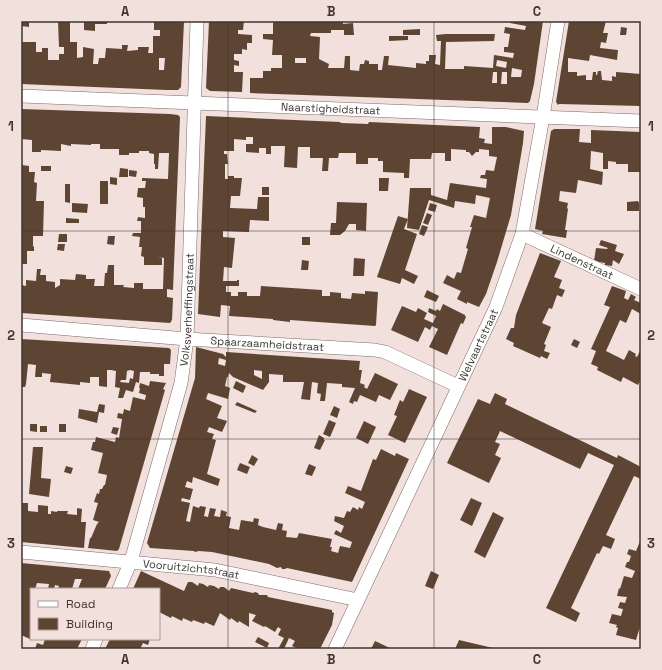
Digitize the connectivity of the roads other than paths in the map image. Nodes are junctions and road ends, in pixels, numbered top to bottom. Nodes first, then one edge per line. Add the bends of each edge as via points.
1 (197, 21) edge
2 (558, 21) edge
3 (21, 96) edge
4 (194, 102) junction
5 (544, 117) junction
6 (641, 120) edge
7 (522, 234) junction
8 (641, 289) edge
9 (21, 325) edge
10 (187, 339) junction
11 (458, 386) junction
12 (21, 552) edge
13 (131, 561) junction
14 (119, 588) edge
15 (358, 600) junction
16 (335, 649) edge

1 - 4 street, Volksverheffingstraat
2 - 5 street, Welvaartstraat
3 - 4 street, Naarstigheidstraat
4 - 5 street, Naarstigheidstraat
4 - 10 street, Volksverheffingstraat
5 - 6 street, Naarstigheidstraat
5 - 7 street, Welvaartstraat
7 - 8 street, Lindenstraat
7 - 11 street, Welvaartstraat via 496,307
9 - 10 street, Spaarzaamheidstraat
10 - 11 street, Spaarzaamheidstraat via 375,350 385,352
10 - 13 street, Volksverheffingstraat via 181,383
11 - 15 street, Welvaartstraat
12 - 13 street, Vooruitzichtstraat
13 - 14 street, Volksverheffingstraat
13 - 15 street, Vooruitzichtstraat via 215,570
15 - 16 street, Welvaartstraat

